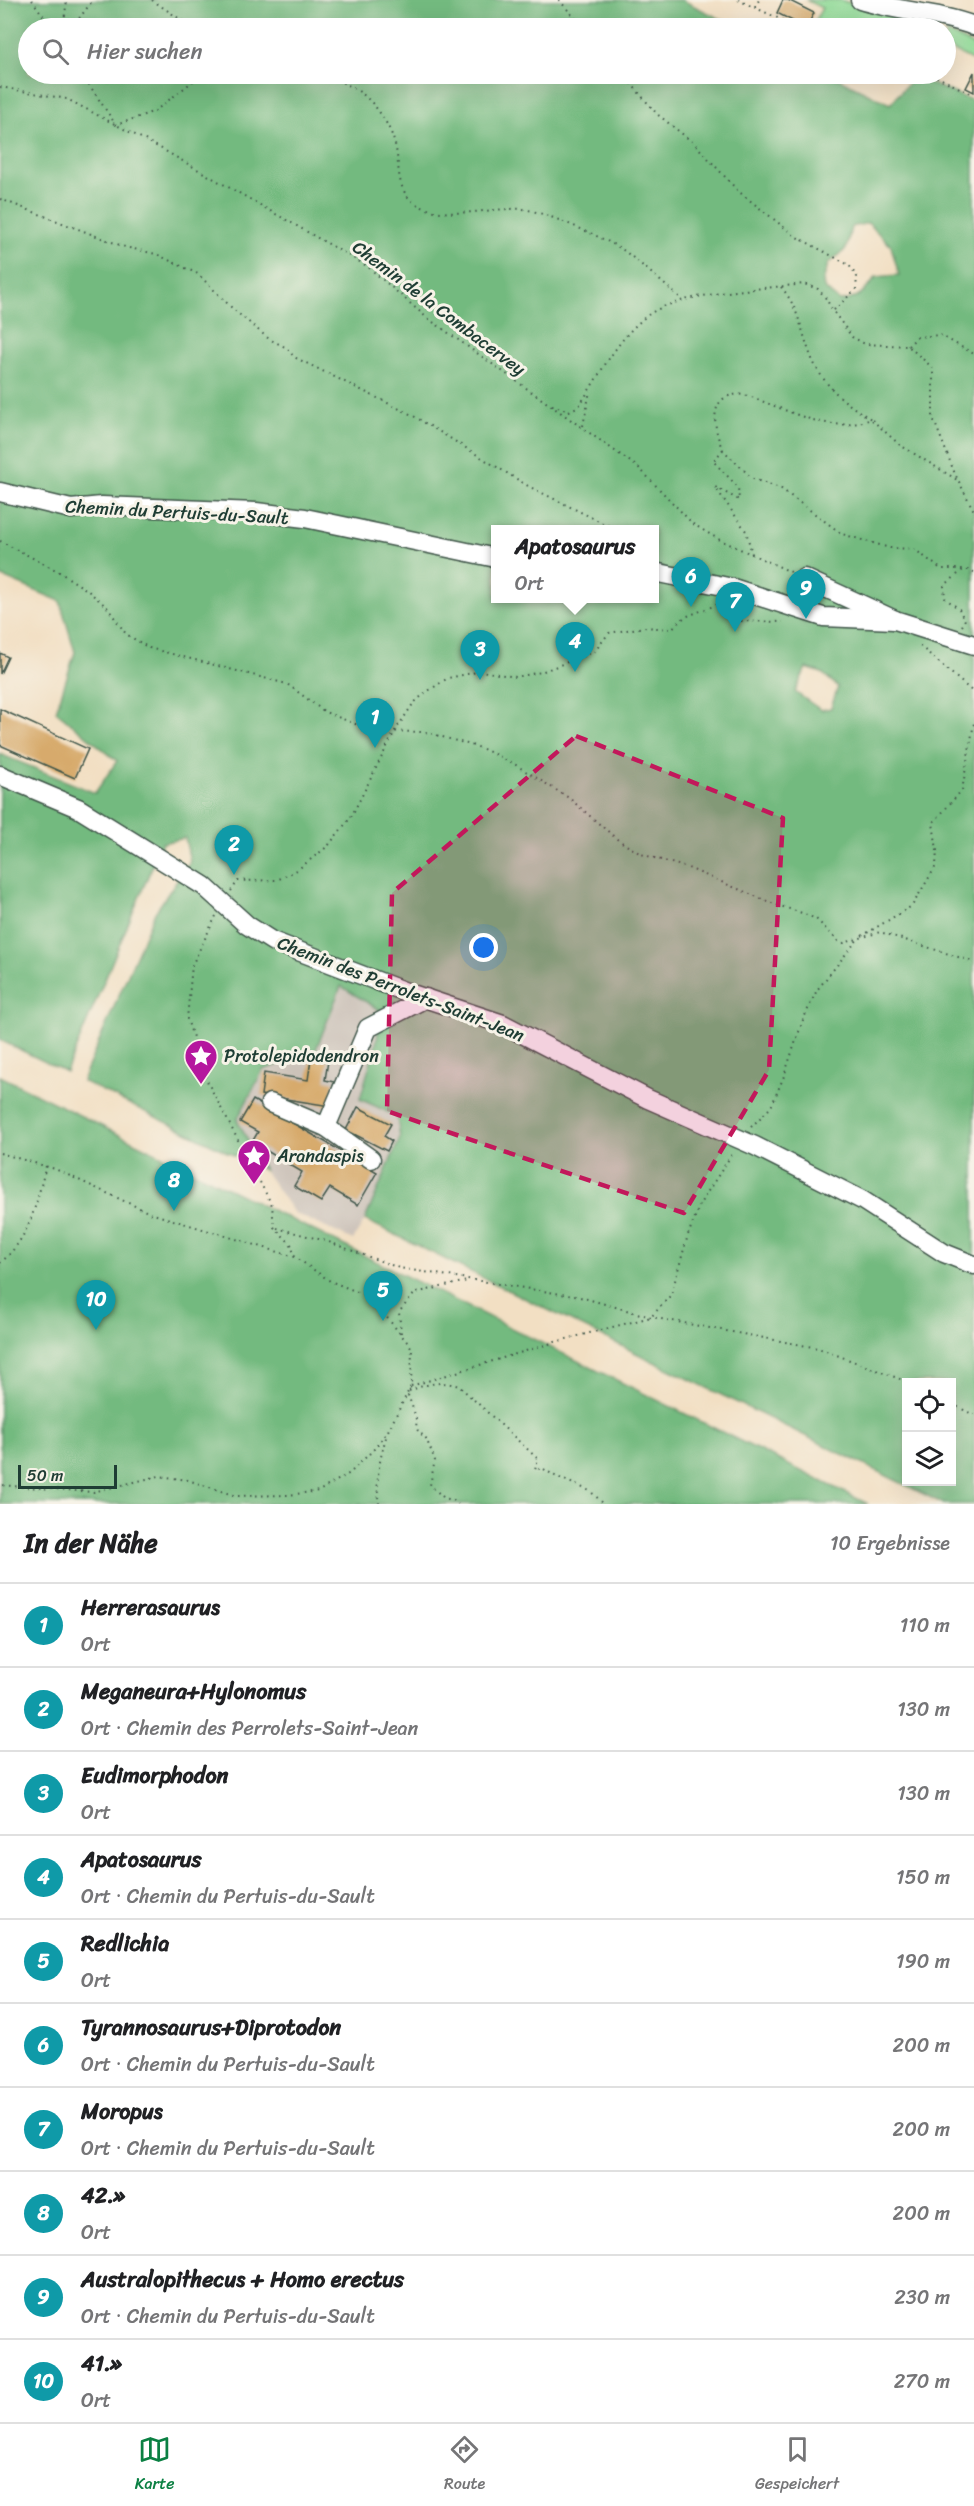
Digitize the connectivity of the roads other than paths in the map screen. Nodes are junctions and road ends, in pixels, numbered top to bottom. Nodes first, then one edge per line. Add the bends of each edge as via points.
1 (860, 0) edge
2 (947, 18) edge
3 (956, 21) edge
4 (974, 26) edge
5 (0, 492) edge
6 (491, 557) edge
7 (659, 573) edge
8 (804, 578) road end
9 (895, 620) junction
10 (974, 645) edge
11 (0, 775) edge
12 (426, 998) junction
13 (270, 1103) dead end
14 (326, 1127) junction
15 (371, 1159) dead end
16 (974, 1265) edge

1 - 2 street
3 - 4 street
5 - 6 street, Chemin du Pertuis-du-Sault via 71,510 102,506 256,512 305,518
7 - 9 street via 733,588 823,617
8 - 9 street
9 - 10 street
11 - 12 street, Chemin des Perrolets-Saint-Jean via 78,808 204,886 247,925 272,941
12 - 14 street via 368,1028
12 - 16 street, Chemin des Perrolets-Saint-Jean via 503,1024 648,1099 755,1146 862,1200 944,1253
13 - 14 street
14 - 15 street

